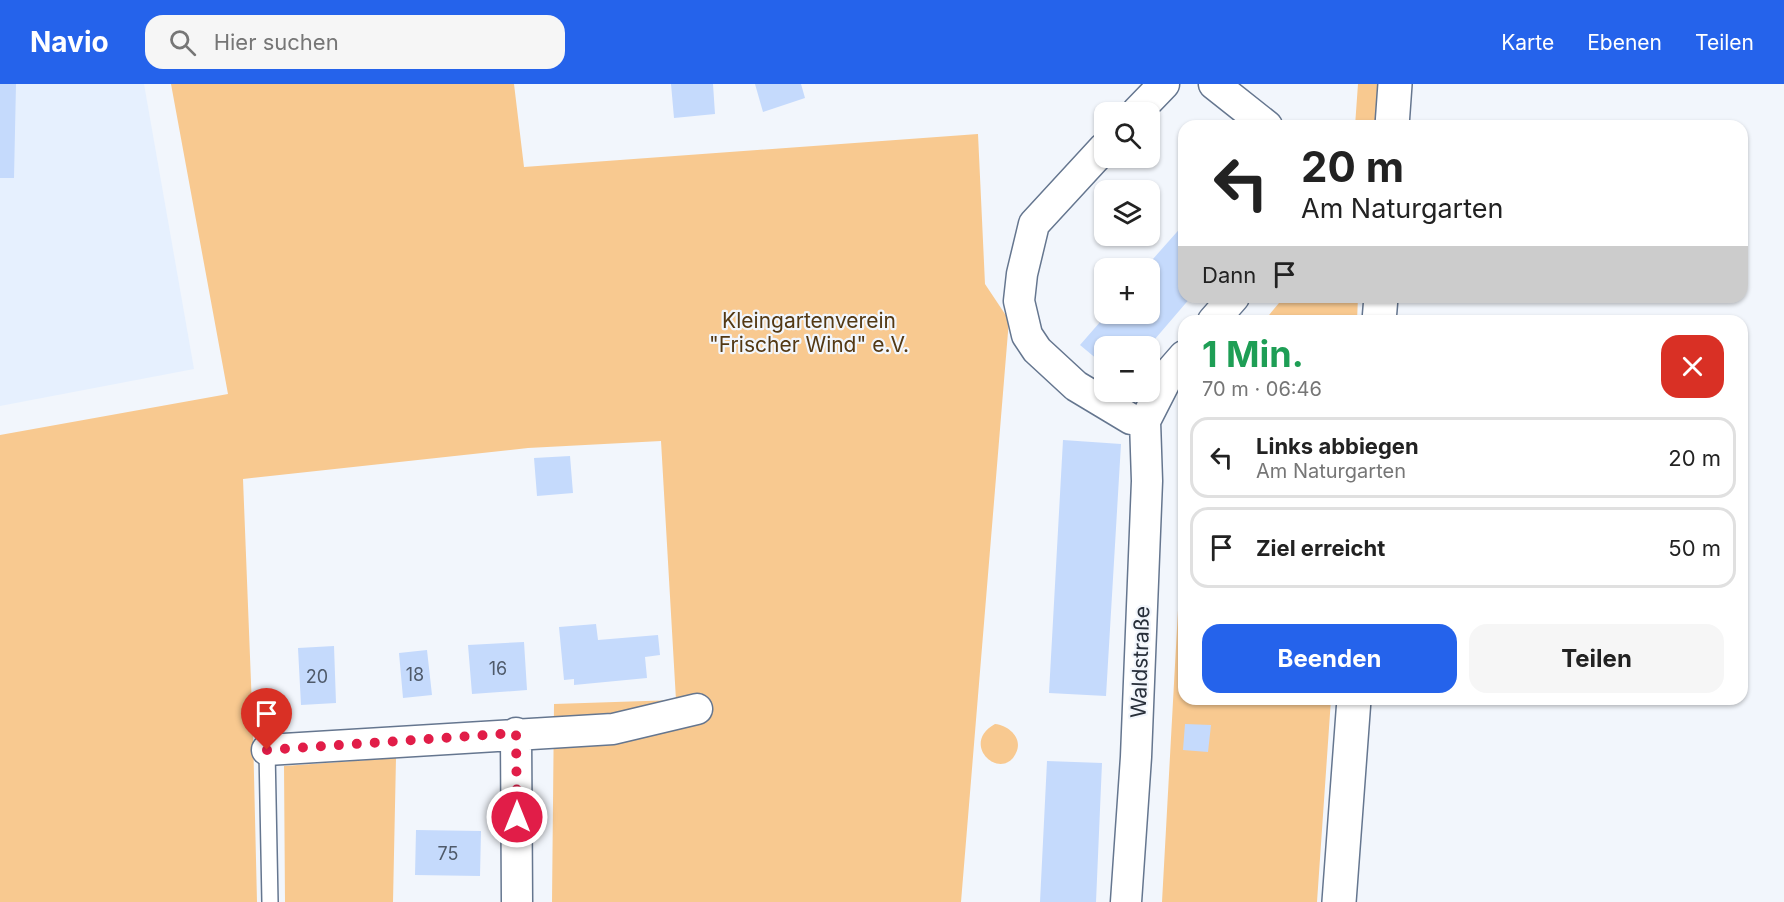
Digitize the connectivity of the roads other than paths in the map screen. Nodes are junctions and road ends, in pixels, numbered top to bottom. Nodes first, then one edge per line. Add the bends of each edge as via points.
1 (1164, 84) edge
2 (1214, 84) edge
3 (1395, 84) edge
4 (1147, 102) edge
5 (1259, 120) edge
6 (1392, 120) edge
7 (1094, 159) edge
8 (1229, 303) edge
9 (1218, 315) edge
10 (1178, 363) edge
11 (1145, 421) junction
12 (1354, 705) edge
13 (697, 709) dead end
14 (516, 733) junction
15 (267, 750) joint
16 (270, 902) edge
17 (517, 902) edge
18 (1126, 902) edge
19 (1339, 902) edge

1 - 4 street
2 - 5 street
3 - 6 main road
7 - 11 street via 1034,224 1019,301 1027,335 1037,350 1076,386 1131,419
8 - 9 street
10 - 11 street, Waldstraße
11 - 18 street, Waldstraße via 1147,481
12 - 19 main road
13 - 14 street via 613,729
14 - 15 street
14 - 17 street
15 - 16 lane

